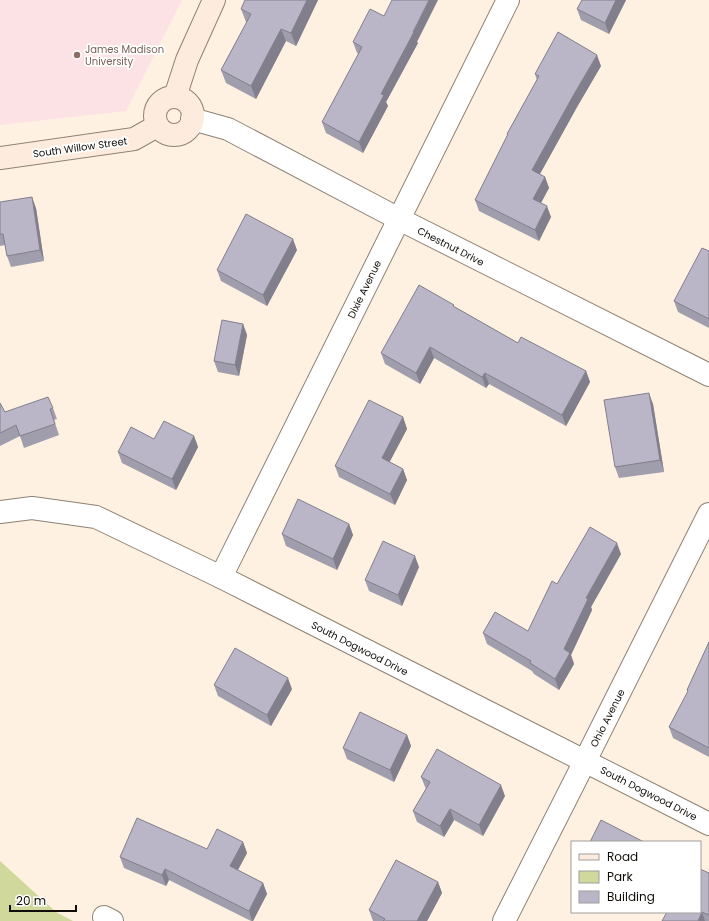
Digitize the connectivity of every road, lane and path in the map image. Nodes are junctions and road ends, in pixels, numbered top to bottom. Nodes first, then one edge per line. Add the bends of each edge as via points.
1 (214, 0) edge
2 (508, 0) edge
3 (175, 97) junction
4 (192, 119) junction
5 (157, 126) junction
6 (0, 158) edge
7 (399, 219) junction
8 (709, 375) edge
9 (0, 512) edge
10 (709, 514) edge
11 (221, 577) junction
12 (585, 761) junction
13 (709, 824) edge
14 (504, 921) edge

1 - 3 street via 187,60
2 - 7 street, Dixie Avenue
3 - 4 street via 186,101 190,106
3 - 5 street via 169,97 159,104 155,114
4 - 5 street via 181,134 168,134
4 - 7 street, Chestnut Drive via 228,129
5 - 6 street, South Willow Street via 134,139
7 - 8 street, Chestnut Drive
7 - 11 street, Dixie Avenue
9 - 11 street, South Dogwood Drive via 32,508 96,517
10 - 12 street, Ohio Avenue
11 - 12 street, South Dogwood Drive
12 - 13 street, South Dogwood Drive
12 - 14 street, Ohio Avenue

